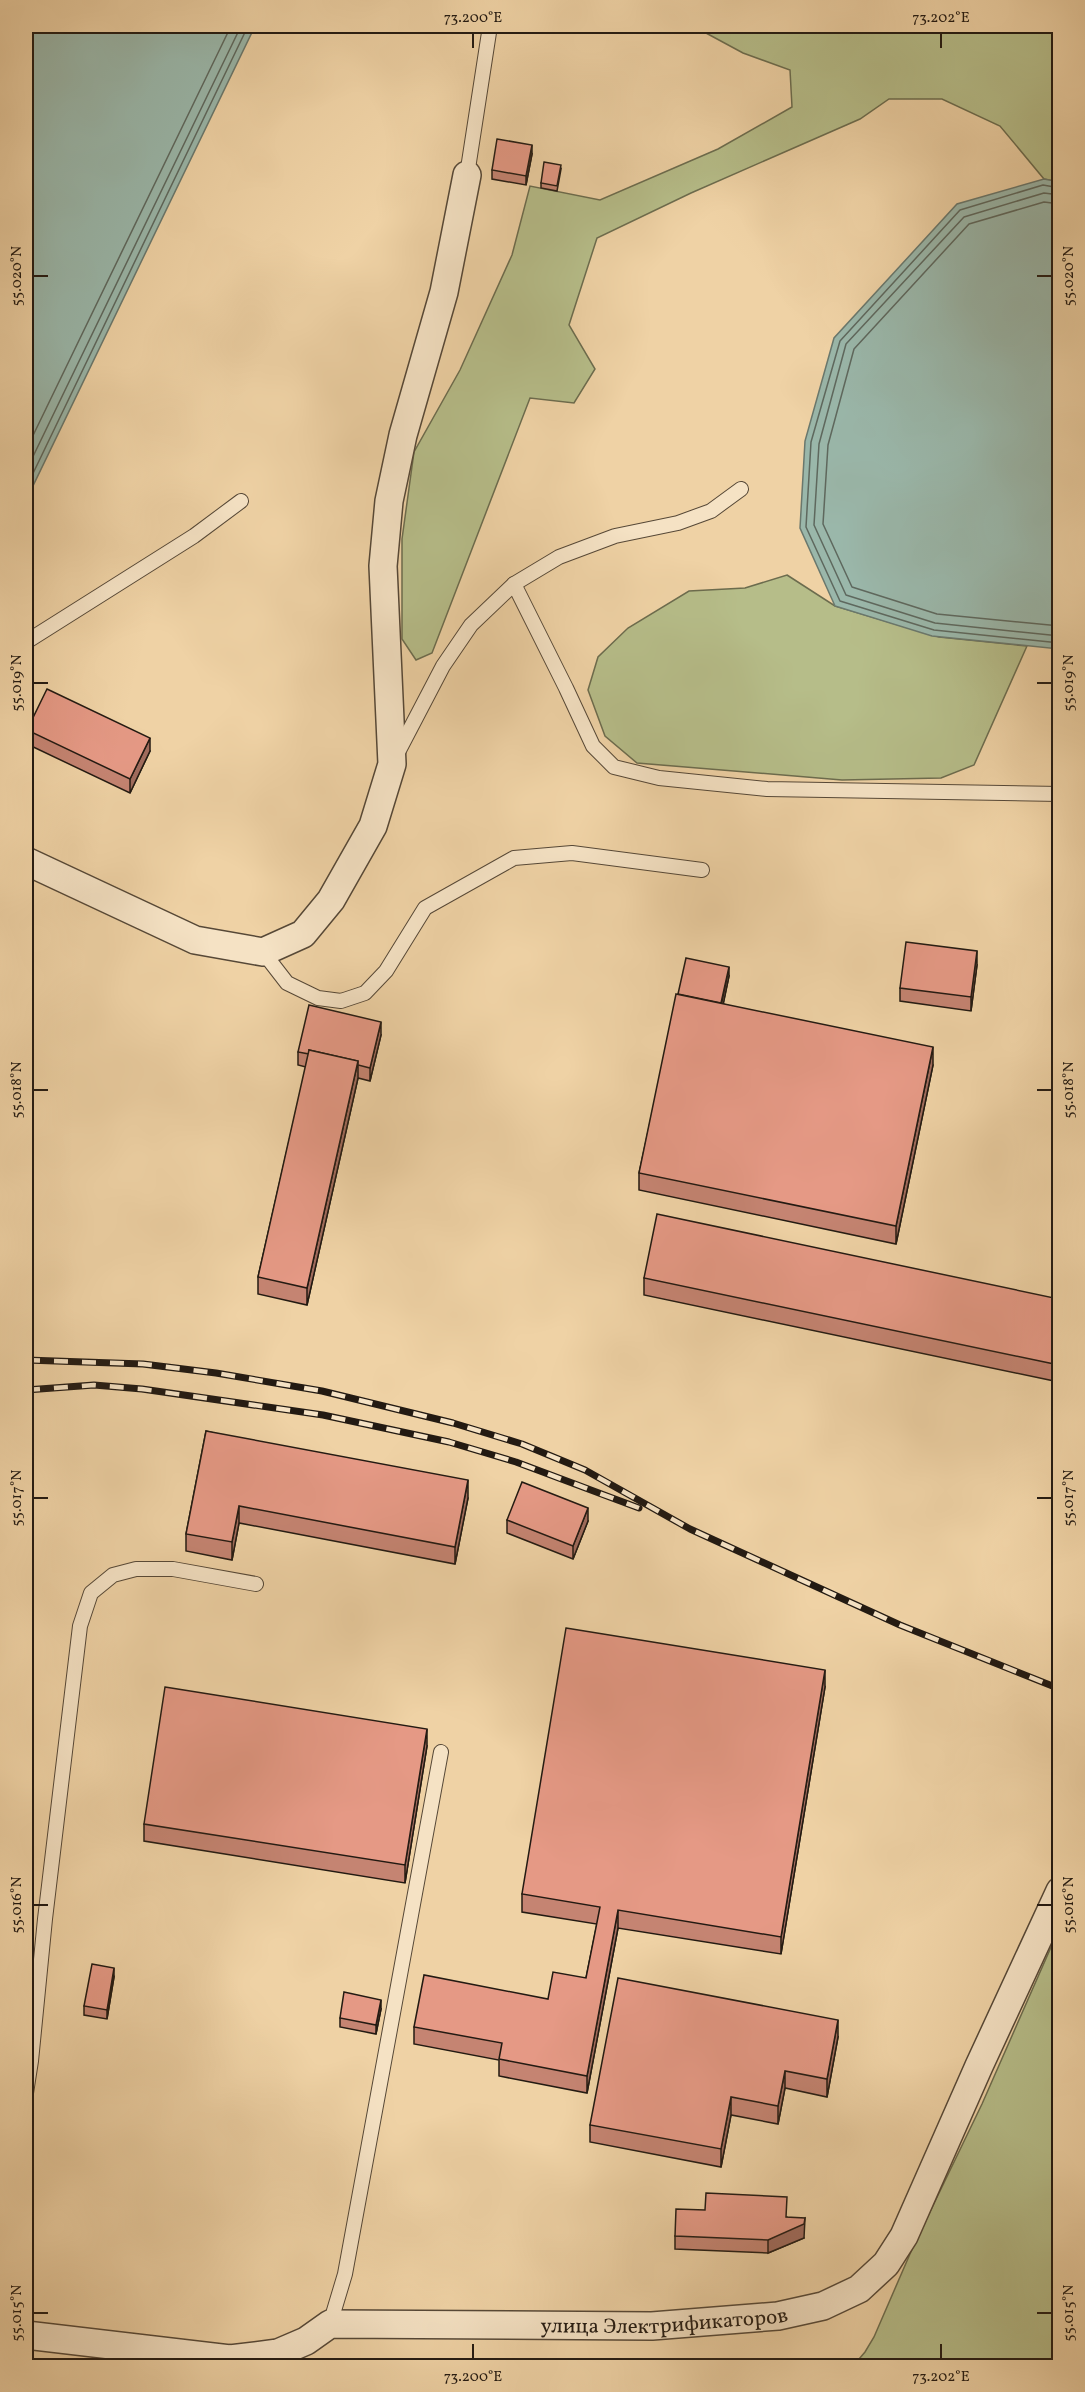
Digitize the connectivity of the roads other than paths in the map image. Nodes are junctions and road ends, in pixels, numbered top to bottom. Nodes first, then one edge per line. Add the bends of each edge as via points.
1 (490, 26) edge
2 (467, 175) joint
3 (741, 489) dead end
4 (241, 501) dead end
5 (514, 584) junction
6 (26, 642) edge
7 (392, 764) junction
8 (1059, 794) edge
9 (26, 861) edge
10 (702, 870) dead end
11 (263, 951) junction
12 (256, 1584) dead end
13 (441, 1752) dead end
14 (1059, 1892) edge
15 (26, 2093) edge
16 (330, 2324) junction
17 (26, 2335) edge

1 - 2 lane
2 - 7 street via 444,292 403,435 389,501 383,566
3 - 5 lane via 711,511 678,523 615,536 559,557
4 - 6 lane via 134,576
5 - 7 lane via 471,625 443,666
5 - 8 lane via 593,746 614,766 659,778 767,789
7 - 11 street via 373,826 331,900 303,934
9 - 11 street via 195,940
10 - 11 lane via 572,853 514,858 425,908 386,971 365,993 341,1001 318,998 287,983
12 - 15 lane via 172,1569 136,1569 113,1575 91,1593 80,1626
13 - 16 lane via 345,2274
14 - 16 street, улица Электрификаторов via 904,2236 886,2264 859,2289 823,2306 778,2316 652,2326
16 - 17 street via 306,2341 278,2353 230,2359

